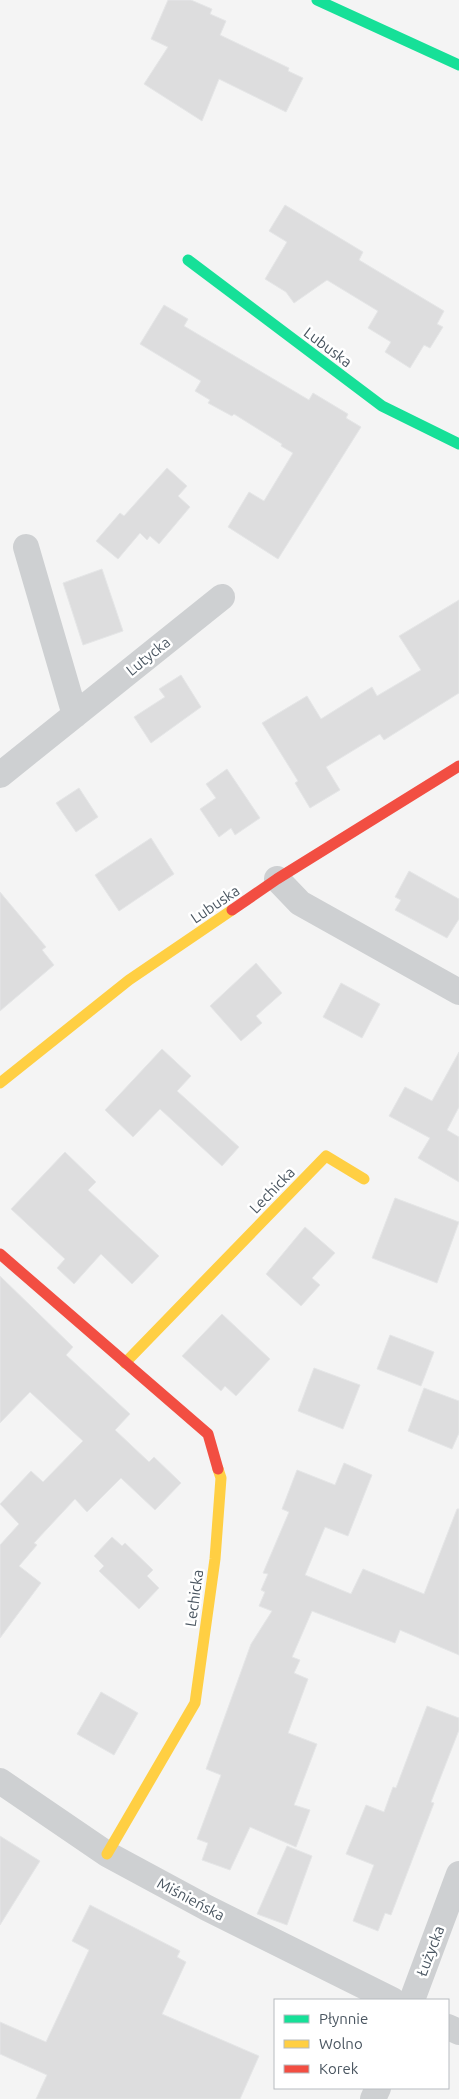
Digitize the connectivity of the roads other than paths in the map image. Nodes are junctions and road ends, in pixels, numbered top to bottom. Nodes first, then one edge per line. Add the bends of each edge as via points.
1 (318, 0) edge
2 (459, 65) edge
3 (188, 260) dead end
4 (459, 444) edge
5 (26, 547) dead end
6 (222, 597) dead end
7 (75, 715) junction
8 (459, 766) edge
9 (0, 775) edge
10 (278, 879) junction
11 (459, 992) edge
12 (0, 1083) edge
13 (364, 1179) dead end
14 (0, 1254) edge
15 (125, 1363) junction
16 (0, 1782) edge
17 (107, 1854) junction
18 (459, 1874) edge
19 (390, 1999) edge
20 (412, 1999) edge

1 - 2 street
3 - 4 street, Lubuska via 382,406
5 - 7 street
6 - 7 street, Lutycka
7 - 9 street, Lutycka
8 - 10 street, Lubuska
10 - 11 street via 300,903
10 - 12 street, Lubuska via 129,980
13 - 15 street, Lechicka via 326,1156
14 - 15 street, Lechicka
15 - 17 street, Lechicka via 208,1434 221,1478 195,1703
16 - 17 street, Miśnieńska
17 - 19 street, Miśnieńska
18 - 20 street, Łużycka

